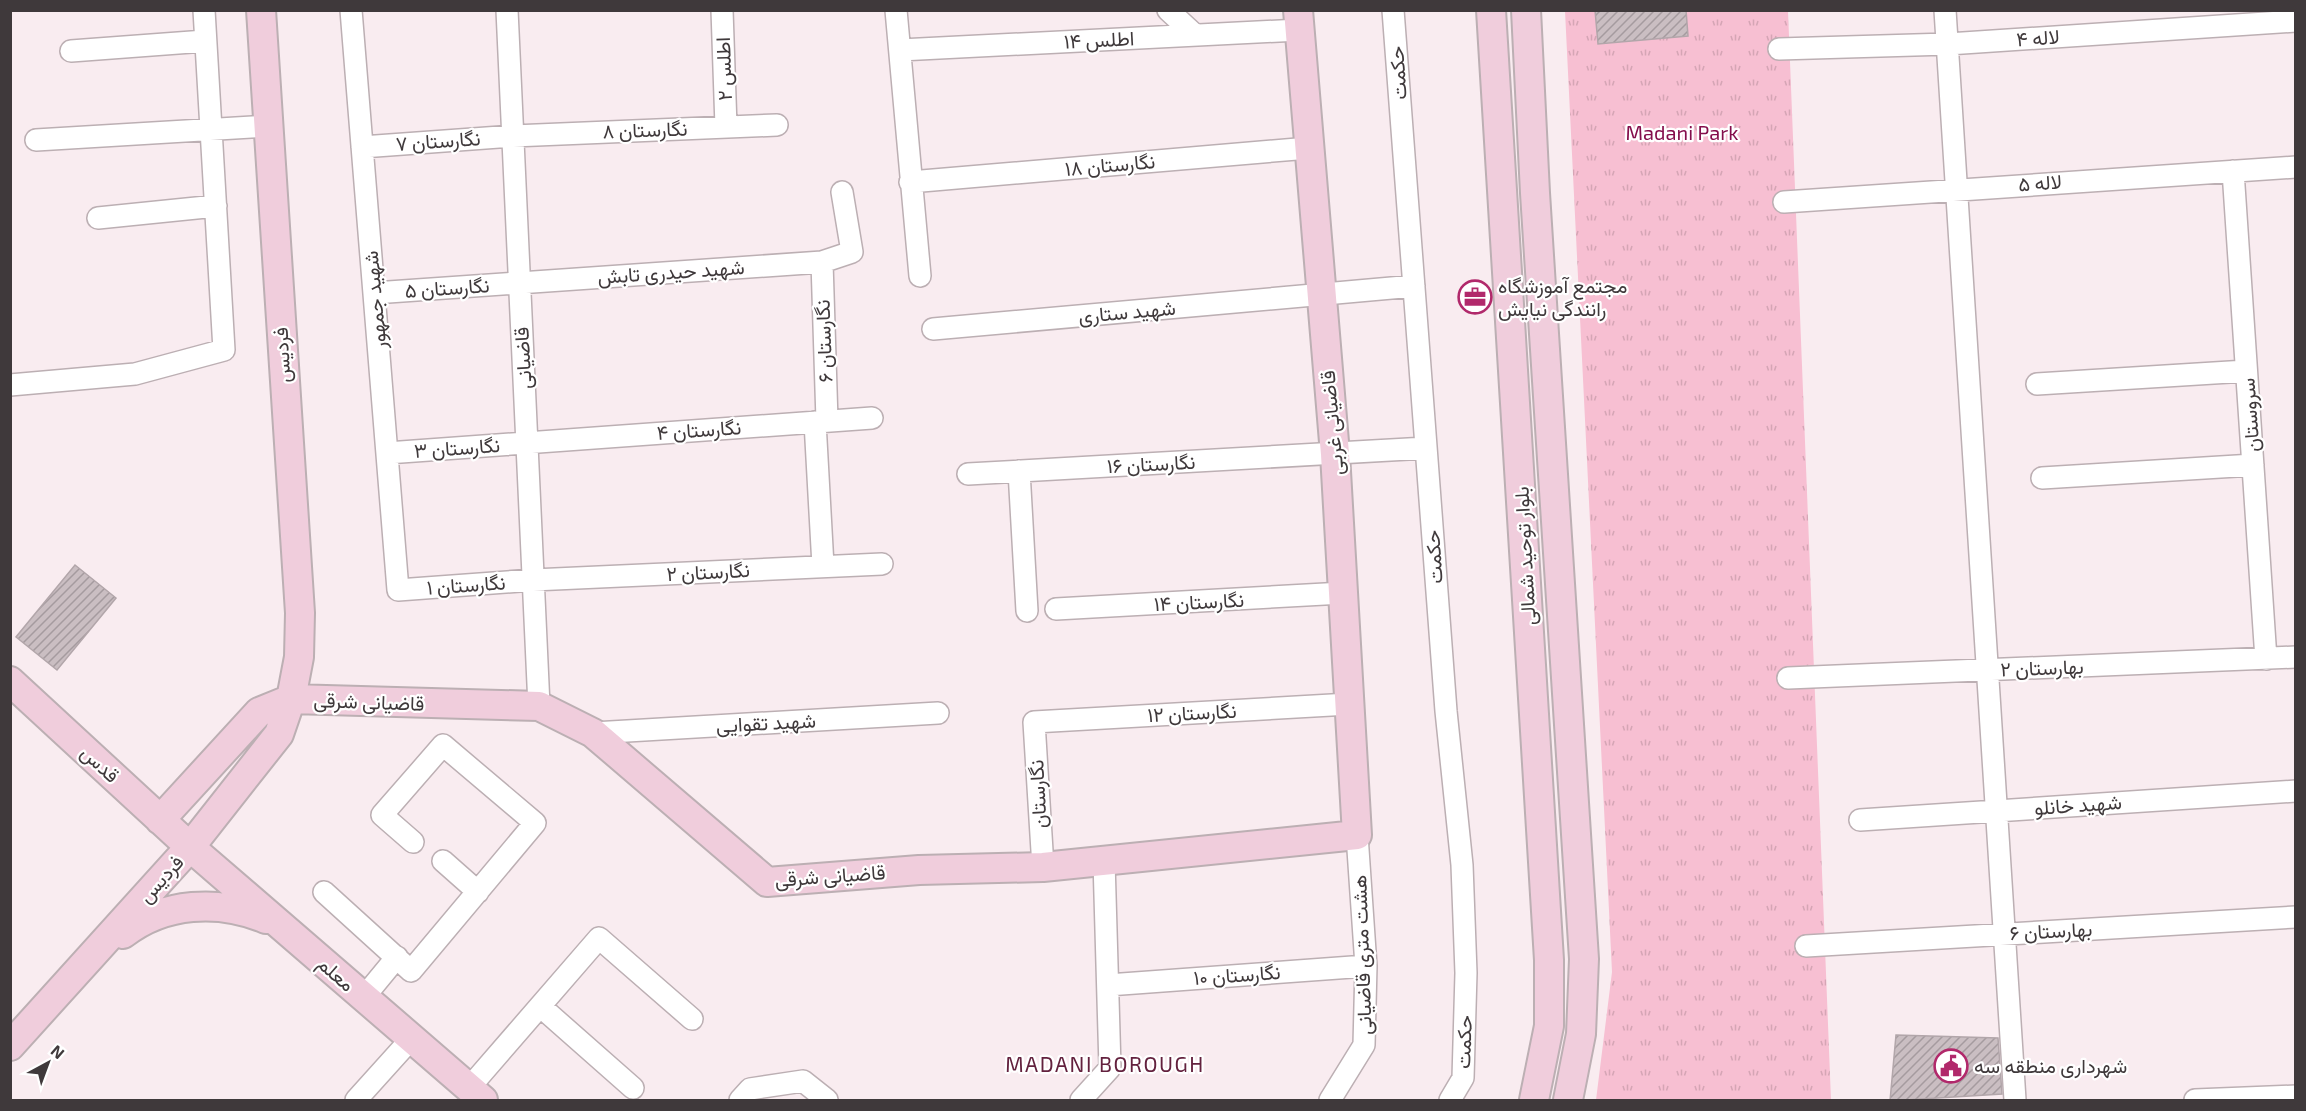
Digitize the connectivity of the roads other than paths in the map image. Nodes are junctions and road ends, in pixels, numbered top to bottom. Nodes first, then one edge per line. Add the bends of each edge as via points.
1 (204, 10) edge
2 (261, 10) edge
3 (351, 10) edge
4 (507, 10) edge
5 (722, 10) edge
6 (896, 10) edge
7 (1168, 10) edge
8 (1393, 10) edge
9 (1491, 10) edge
10 (1526, 10) edge
11 (1946, 10) edge
12 (1298, 20) edge
13 (2295, 21) edge
14 (1196, 35) junction
15 (205, 41) junction
16 (1947, 44) junction
17 (1779, 49) dead end
18 (900, 50) junction
19 (71, 51) dead end
20 (777, 125) dead end
21 (268, 126) junction
22 (726, 127) junction
23 (209, 129) junction
24 (513, 136) junction
25 (36, 140) dead end
26 (362, 147) junction
27 (1309, 148) junction
28 (2295, 167) edge
29 (2233, 171) junction
30 (910, 182) junction
31 (1957, 189) junction
32 (842, 192) dead end
33 (1784, 202) dead end
34 (216, 206) junction
35 (98, 218) dead end
36 (822, 262) junction
37 (920, 276) dead end
38 (520, 282) junction
39 (1414, 286) junction
40 (374, 293) junction
41 (1321, 294) junction
42 (933, 329) dead end
43 (2247, 371) junction
44 (2037, 384) dead end
45 (10, 385) edge
46 (872, 418) dead end
47 (821, 421) junction
48 (527, 442) junction
49 (1426, 448) junction
50 (387, 453) junction
51 (1335, 454) junction
52 (2253, 465) junction
53 (1019, 471) junction
54 (968, 474) dead end
55 (2042, 478) dead end
56 (882, 564) dead end
57 (823, 566) junction
58 (533, 580) junction
59 (398, 590) joint
60 (1343, 594) junction
61 (1056, 609) dead end
62 (1027, 611) dead end
63 (2295, 657) edge
64 (2266, 659) junction
65 (1987, 671) junction
66 (1788, 678) dead end
67 (10, 681) edge
68 (291, 699) junction
69 (1349, 704) junction
70 (539, 706) junction
71 (938, 713) dead end
72 (1034, 722) joint
73 (593, 733) junction
74 (2295, 791) edge
75 (1996, 811) junction
76 (160, 820) junction
77 (1860, 820) dead end
78 (1357, 836) junction
79 (412, 842) dead end
80 (190, 847) junction
81 (443, 861) dead end
82 (1104, 861) junction
83 (1042, 867) junction
84 (324, 892) dead end
85 (478, 892) junction
86 (2295, 917) edge
87 (283, 928) junction
88 (2004, 934) junction
89 (104, 942) junction
90 (1806, 946) dead end
91 (397, 957) junction
92 (1366, 966) junction
93 (1108, 985) junction
94 (364, 997) junction
95 (540, 1006) junction
96 (692, 1019) dead end
97 (411, 1039) junction
98 (10, 1046) edge
99 (633, 1088) dead end
100 (476, 1094) edge
101 (2295, 1096) edge
102 (356, 1101) edge
103 (740, 1101) edge
104 (827, 1101) edge
105 (1082, 1101) edge
106 (1329, 1101) edge
107 (1450, 1101) edge
108 (1534, 1101) edge
109 (1568, 1101) edge
110 (2015, 1101) edge
111 (2195, 1101) edge

1 - 15 street
2 - 21 street, فردیس
3 - 26 street, شهید جمهور
4 - 24 street, قاضیانی
5 - 22 street, اطلس ۲
6 - 18 street
7 - 14 street
8 - 39 street, حکمت
9 - 108 street, بلوار توحید شمالی via 1549,960 1549,1026
10 - 109 street, بلوار توحید شمالی via 1534,193 1584,958 1581,1034
11 - 16 street
12 - 14 street, اطلس ۱۴
12 - 27 street, قاضیانی غربی
13 - 16 street, لاله ۴
14 - 18 street, اطلس ۱۴
15 - 19 street
15 - 23 street
16 - 17 street, لاله ۴
16 - 31 street
18 - 30 street
20 - 22 street, نگارستان ۸
21 - 23 street
21 - 68 street, فردیس via 300,613
22 - 24 street, نگارستان ۸
23 - 25 street
23 - 34 street
24 - 26 street, نگارستان ۷
24 - 38 street, قاضیانی
26 - 40 street, شهید جمهور
27 - 30 street, نگارستان ۱۸
27 - 41 street, قاضیانی غربی
28 - 29 street, لاله ۵
29 - 31 street, لاله ۵
29 - 43 street, سروستان
30 - 37 street
31 - 33 street, لاله ۵
31 - 65 street
32 - 36 street, شهید حیدری تابش via 852,252
34 - 35 street
34 - 45 street via 224,350 135,374
36 - 38 street, شهید حیدری تابش
36 - 47 street, نگارستان ۶
38 - 40 street, نگارستان ۵
38 - 48 street, قاضیانی
39 - 41 street, شهید ستاری
39 - 49 street, حکمت
40 - 50 street, شهید جمهور
41 - 42 street, شهید ستاری
41 - 51 street, قاضیانی غربی
43 - 44 street
43 - 52 street, سروستان
46 - 47 street, نگارستان ۴
47 - 48 street, نگارستان ۴
47 - 57 street, نگارستان ۶
48 - 50 street, نگارستان ۳
48 - 58 street, قاضیانی
49 - 51 street, نگارستان ۱۶
49 - 107 street, حکمت via 1462,865 1466,973 1463,1078
50 - 59 street, شهید جمهور
51 - 53 street, نگارستان ۱۶
51 - 60 street, قاضیانی غربی
52 - 55 street
52 - 64 street, سروستان
53 - 54 street, نگارستان ۱۶
53 - 62 street
56 - 57 street, نگارستان ۲
57 - 58 street, نگارستان ۲
58 - 59 street, نگارستان ۱
58 - 70 street, قاضیانی
60 - 61 street, نگارستان ۱۴
60 - 69 street, قاضیانی غربی
63 - 64 street, بهارستان ۲
64 - 65 street, بهارستان ۲
65 - 66 street, بهارستان ۲
65 - 75 street
67 - 76 street, قدس
68 - 70 street, قاضیانی شرقی
68 - 76 street via 259,712
68 - 80 street, فردیس via 279,734
69 - 72 street, نگارستان ۱۲
69 - 78 street, قاضیانی غربی
70 - 73 street, قاضیانی شرقی
71 - 73 street, شهید تقوایی
72 - 83 street, نگارستان
73 - 83 street, قاضیانی شرقی via 767,882 919,870
74 - 75 street, شهید خانلو
75 - 77 street, شهید خانلو
75 - 88 street
76 - 80 street, قدس
78 - 82 street, قاضیانی شرقی
78 - 92 street, هشت متری قاضیانی
79 - 85 street via 382,815 443,745 536,823
80 - 87 street, معلم
80 - 89 street, فردیس
81 - 85 street
82 - 83 street, قاضیانی شرقی
82 - 93 street
84 - 91 street
85 - 91 street via 411,971
86 - 88 street, بهارستان ۶
87 - 89 street via 226,907 181,908 140,920 111,943
87 - 94 street, معلم
88 - 90 street, بهارستان ۶
88 - 110 street
89 - 98 street, فردیس
91 - 94 street
92 - 93 street, نگارستان ۱۰
92 - 106 street, هشت متری قاضیانی via 1364,1045
93 - 105 street via 1110,1068
94 - 97 street, معلم
95 - 96 street via 599,938
95 - 99 street
95 - 100 street
97 - 100 street, معلم
97 - 102 street
101 - 111 street
103 - 104 street via 750,1089 803,1081

